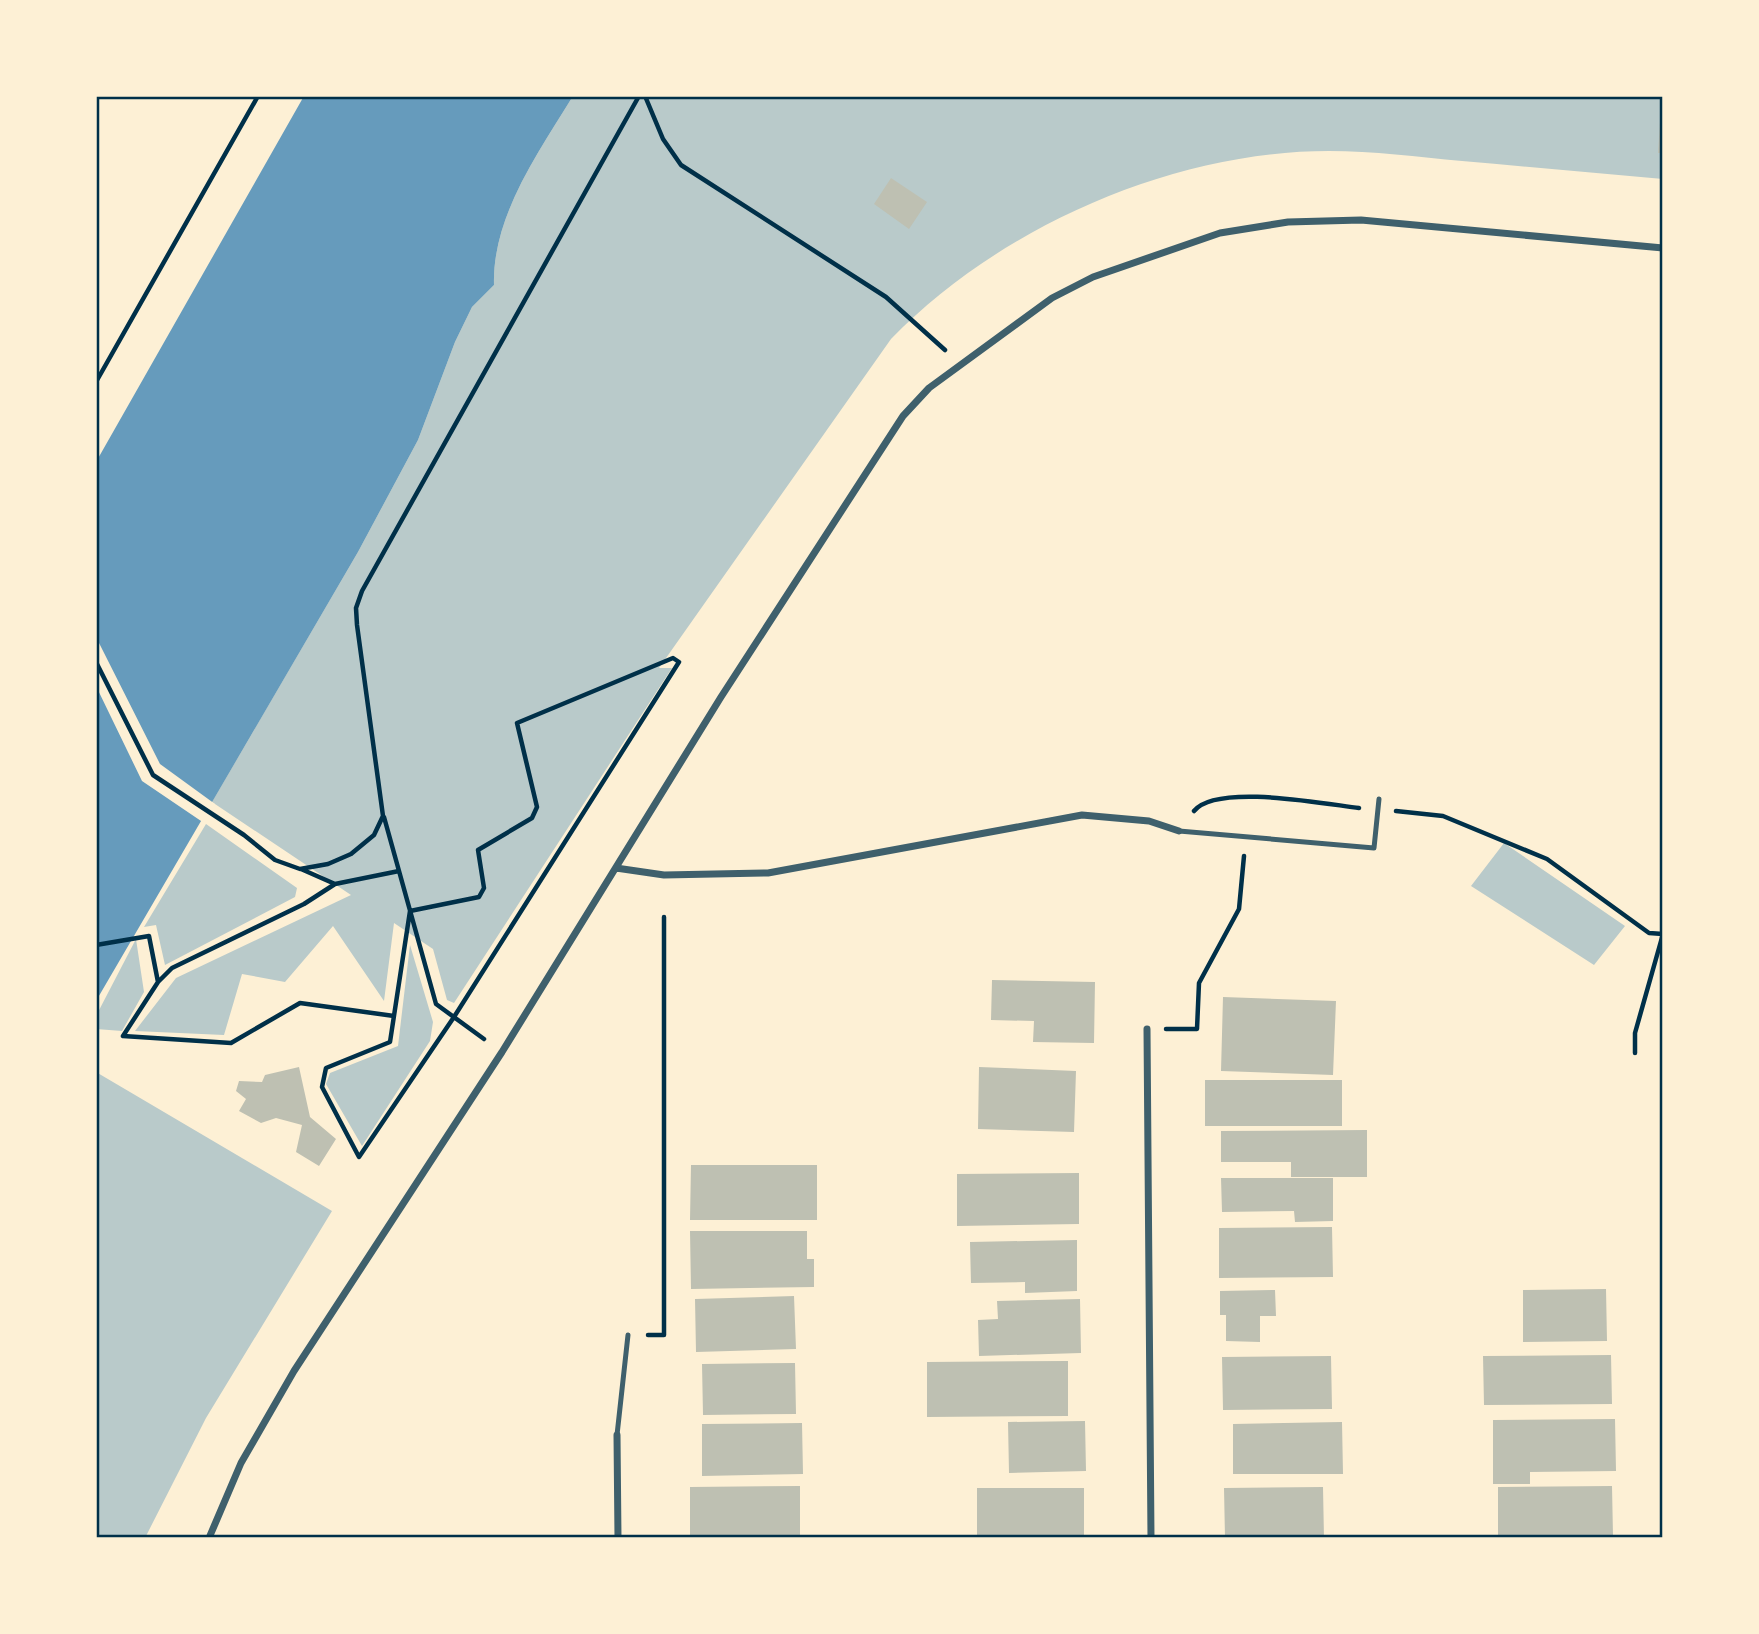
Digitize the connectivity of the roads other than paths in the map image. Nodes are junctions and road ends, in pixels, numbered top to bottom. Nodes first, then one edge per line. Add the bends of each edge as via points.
1 (1663, 248) edge
2 (1379, 799) dead end
3 (1179, 831) joint
4 (616, 868) junction
5 (1147, 1029) road end
6 (628, 1335) road end
7 (617, 1435) joint
8 (209, 1538) edge
9 (618, 1538) edge
10 (1151, 1538) edge

1 - 4 street via 1361,220 1288,222 1196,240 1076,285 929,388 903,416
2 - 3 lane via 1374,848
3 - 4 street via 1149,821 1082,815 768,873 664,875
4 - 8 street via 261,1424
5 - 10 street
6 - 7 lane
7 - 9 street

